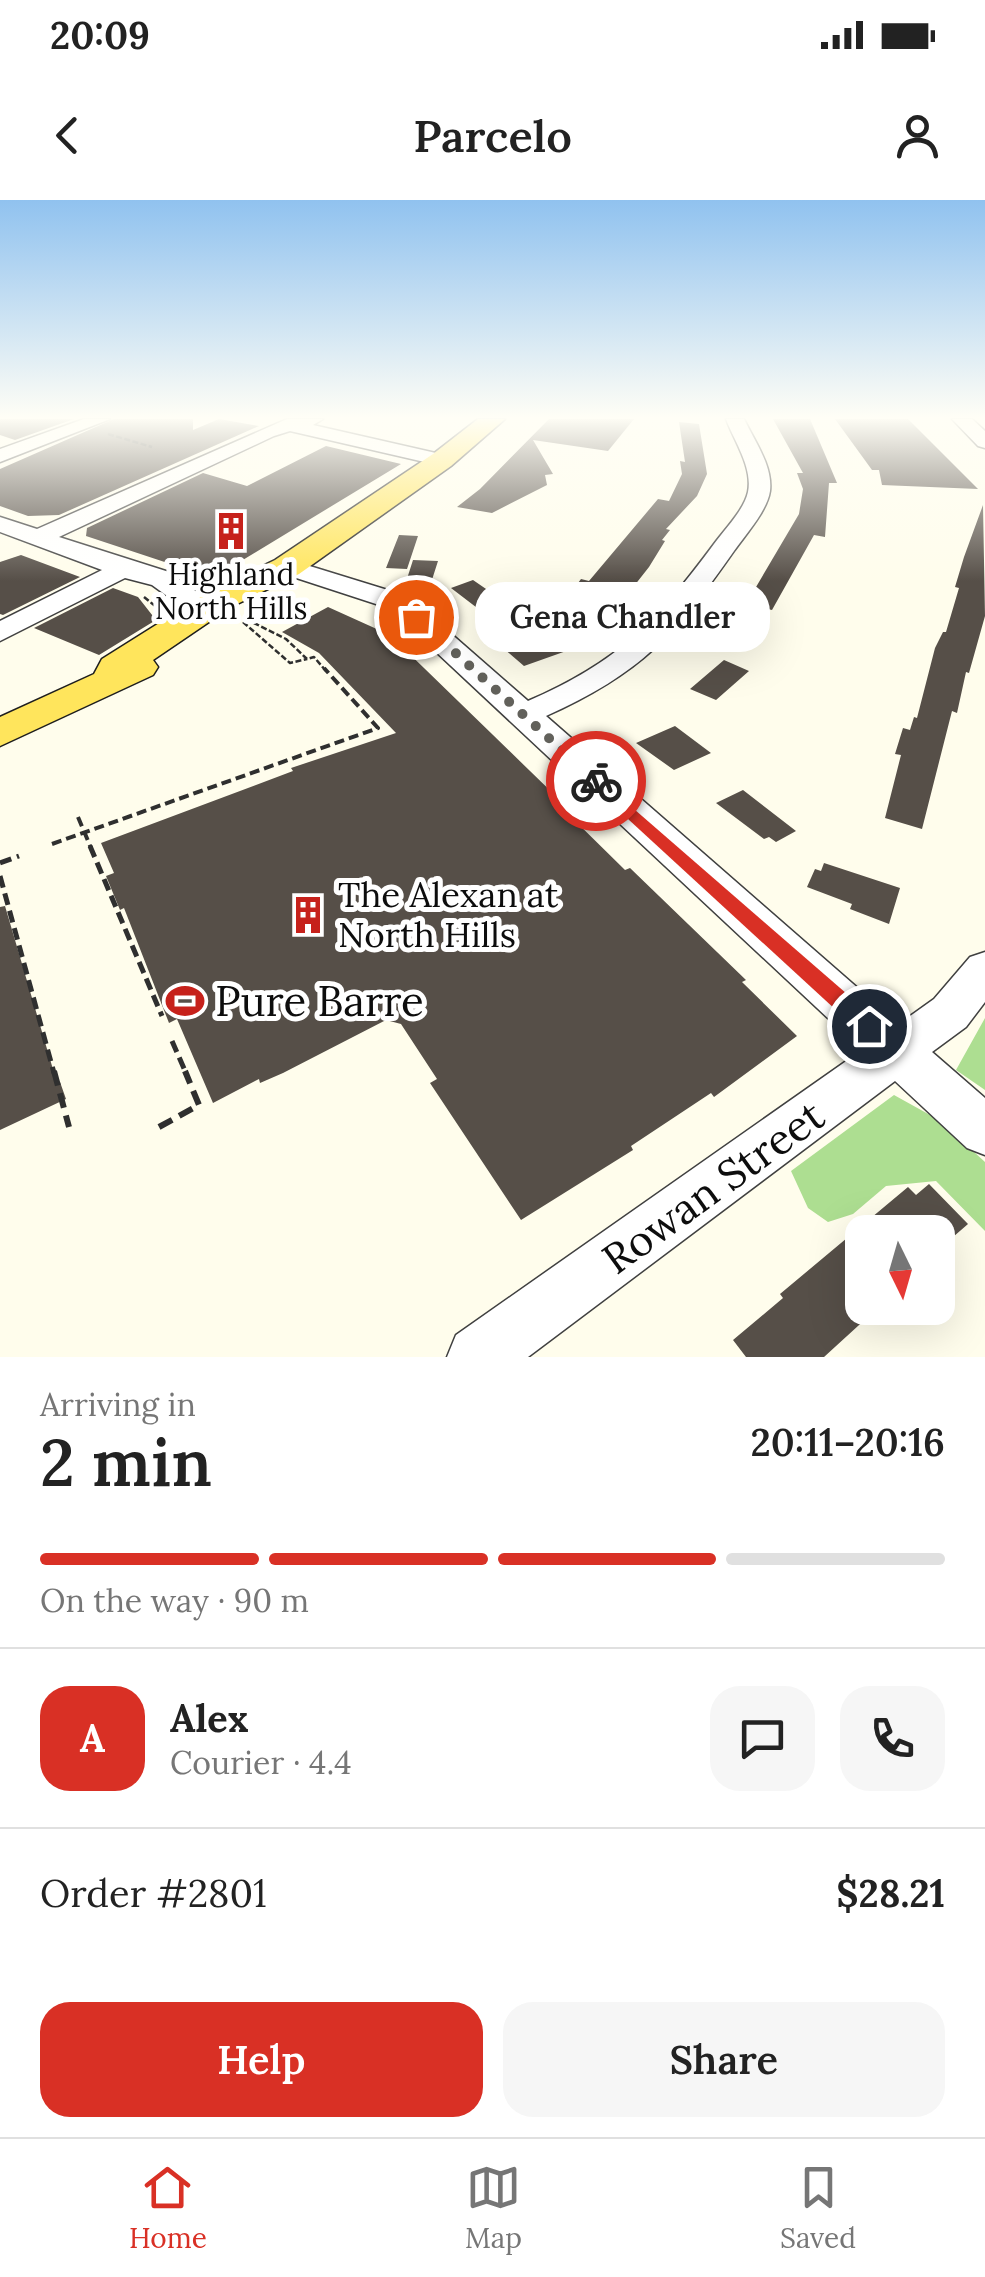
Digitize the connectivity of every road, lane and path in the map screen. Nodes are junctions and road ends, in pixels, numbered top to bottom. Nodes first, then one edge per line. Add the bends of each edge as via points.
1 (179, 473) edge
2 (423, 473) edge
3 (757, 473) edge
4 (0, 524) edge
5 (39, 538) junction
6 (276, 574) junction
7 (134, 578) junction
8 (236, 614) junction
9 (175, 620) junction
10 (0, 632) edge
11 (307, 659) junction
12 (110, 678) junction
13 (525, 714) junction
14 (0, 733) edge
15 (78, 817) dead end
16 (85, 834) junction
17 (52, 844) dead end
18 (19, 856) dead end
19 (0, 863) edge
20 (0, 876) edge
21 (985, 970) edge
22 (162, 1016) dead end
23 (172, 1041) dead end
24 (897, 1051) junction
25 (69, 1127) dead end
26 (159, 1127) dead end
27 (985, 1131) edge
28 (478, 1357) edge

1 - 5 street
2 - 6 main road
3 - 13 street via 759,491 675,617 646,648
4 - 5 street
5 - 7 street
6 - 8 main road
6 - 12 main road via 193,634 132,672
6 - 13 street via 384,598 416,617
7 - 8 street via 160,578 191,600
7 - 9 path
7 - 9 street via 168,605
7 - 10 street
8 - 9 main road
8 - 11 path
8 - 11 path via 290,663
9 - 12 main road
11 - 16 path via 314,657 378,728
12 - 14 main road
13 - 24 street
15 - 16 path
16 - 17 path
16 - 22 path
18 - 19 path
20 - 25 path
21 - 24 street, Rowan Street via 950,1012
23 - 26 path via 199,1106
24 - 27 street
24 - 28 street, Rowan Street

